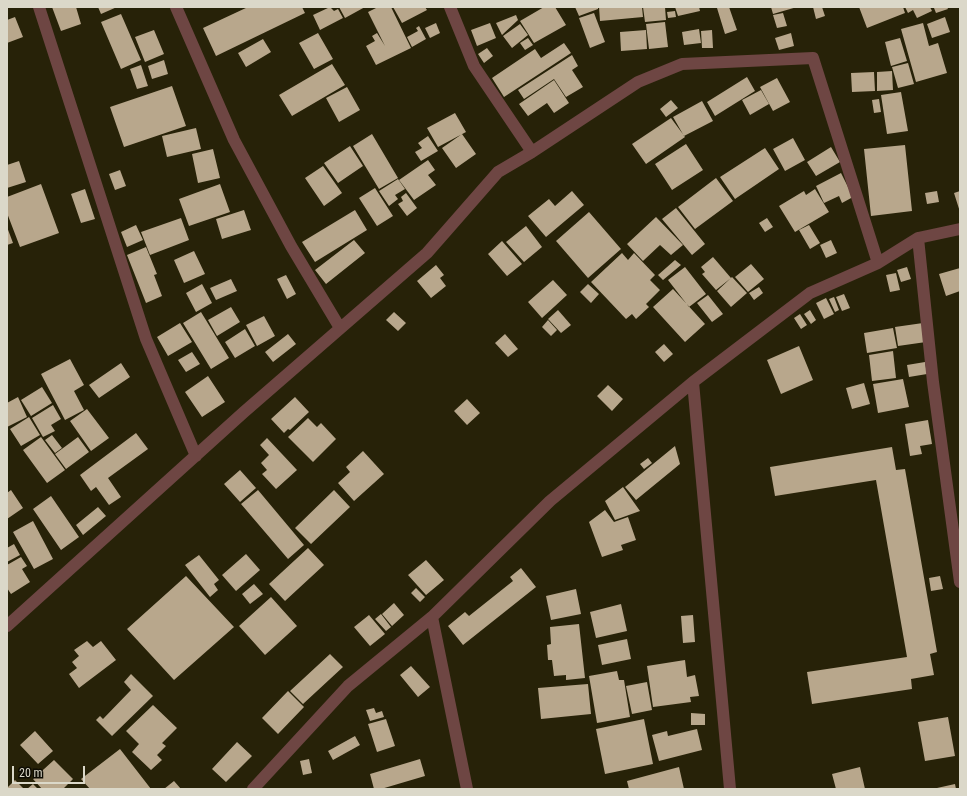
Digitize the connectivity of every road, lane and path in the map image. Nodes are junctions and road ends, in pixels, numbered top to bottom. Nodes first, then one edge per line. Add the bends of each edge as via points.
1 (40, 7) edge
2 (176, 7) edge
3 (450, 7) edge
4 (532, 152) junction
5 (960, 229) edge
6 (918, 238) junction
7 (878, 263) junction
8 (340, 328) junction
9 (693, 382) junction
10 (196, 456) junction
11 (960, 582) edge
12 (432, 617) junction
13 (7, 626) edge
14 (253, 789) edge
15 (466, 789) edge
16 (730, 789) edge

1 - 10 street via 146,339
2 - 8 street via 234,140 291,246
3 - 4 street via 474,66
4 - 7 street via 638,82 682,64 813,58
4 - 8 street via 498,172 427,253
5 - 6 street
6 - 7 street
6 - 11 street via 933,382
7 - 9 street via 810,293
8 - 10 street
9 - 12 street via 550,501
9 - 16 street
10 - 13 street
12 - 14 street via 348,686
12 - 15 street

